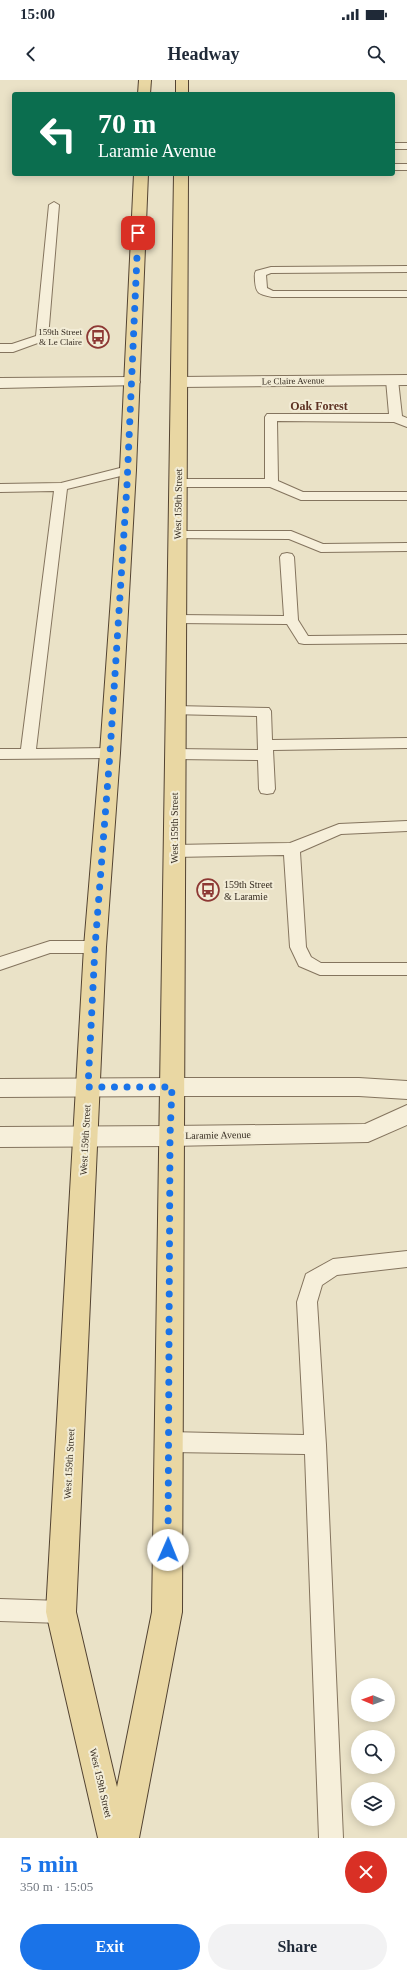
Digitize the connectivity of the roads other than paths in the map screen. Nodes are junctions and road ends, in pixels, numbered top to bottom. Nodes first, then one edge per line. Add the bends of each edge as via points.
1 (144, 80) edge
2 (182, 80) edge
3 (144, 92) edge
4 (182, 92) edge
5 (395, 146) edge
6 (407, 146) edge
7 (395, 167) edge
8 (407, 167) edge
9 (141, 176) edge
10 (181, 176) edge
11 (54, 205) dead end
12 (407, 269) edge
13 (407, 294) edge
14 (0, 348) edge
15 (400, 380) edge
16 (132, 382) junction
17 (180, 382) junction
18 (0, 383) edge
19 (402, 420) edge
20 (128, 470) junction
21 (178, 483) junction
22 (272, 483) junction
23 (61, 487) junction
24 (0, 488) edge
25 (407, 496) edge
26 (177, 535) junction
27 (407, 547) edge
28 (287, 557) dead end
29 (176, 619) junction
30 (291, 620) junction
31 (407, 639) edge
32 (176, 711) junction
33 (407, 744) edge
34 (265, 750) junction
35 (110, 753) junction
36 (0, 754) edge
37 (28, 754) junction
38 (175, 754) junction
39 (266, 789) dead end
40 (407, 826) edge
41 (292, 850) junction
42 (174, 851) junction
43 (95, 947) junction
44 (0, 964) edge
45 (407, 969) edge
46 (88, 1087) junction
47 (172, 1087) junction
48 (0, 1088) edge
49 (407, 1090) edge
50 (407, 1114) edge
51 (0, 1136) edge
52 (84, 1136) junction
53 (170, 1136) junction
54 (407, 1260) edge
55 (169, 1442) junction
56 (315, 1445) junction
57 (0, 1610) edge
58 (62, 1612) junction
59 (114, 1838) edge
60 (123, 1838) edge
61 (331, 1838) edge

1 - 3 main road
2 - 4 main road
5 - 6 lane
7 - 8 lane
9 - 16 main road, West 159th Street
10 - 17 main road, West 159th Street
11 - 14 lane via 42,338 12,348
12 - 13 lane via 271,270 260,273 261,290 272,294
15 - 17 street, Le Claire Avenue
15 - 19 lane
16 - 18 street
16 - 20 main road, West 159th Street
17 - 21 main road, West 159th Street
19 - 22 lane via 271,417
20 - 23 lane
20 - 35 main road, West 159th Street
21 - 22 lane
21 - 26 main road, West 159th Street
22 - 25 lane via 302,496
23 - 24 lane
23 - 37 lane
26 - 27 lane via 291,535 321,548
26 - 29 main road, West 159th Street
28 - 30 lane
29 - 30 lane
29 - 32 main road, West 159th Street
30 - 31 lane via 304,640
32 - 34 lane via 264,711
32 - 38 main road, West 159th Street
33 - 34 lane
34 - 38 lane
34 - 39 lane
35 - 37 lane
35 - 43 main road, West 159th Street
36 - 37 lane
38 - 42 main road, West 159th Street
40 - 41 lane via 339,829
41 - 42 lane
41 - 45 lane via 298,947 307,964 320,969
42 - 47 main road, West 159th Street
43 - 44 lane via 50,948
43 - 46 main road, West 159th Street
46 - 47 street
46 - 48 street
46 - 52 main road, West 159th Street
47 - 49 street via 359,1087
47 - 53 main road, West 159th Street
50 - 53 street, Laramie Avenue via 368,1133
51 - 52 street, Laramie Avenue
52 - 53 street, Laramie Avenue
52 - 58 main road, West 159th Street
53 - 55 main road, West 159th Street
54 - 56 lane via 333,1267 313,1280 307,1302
55 - 56 lane
55 - 60 main road, West 159th Street via 167,1612
56 - 61 lane
57 - 58 lane
58 - 59 main road, West 159th Street

